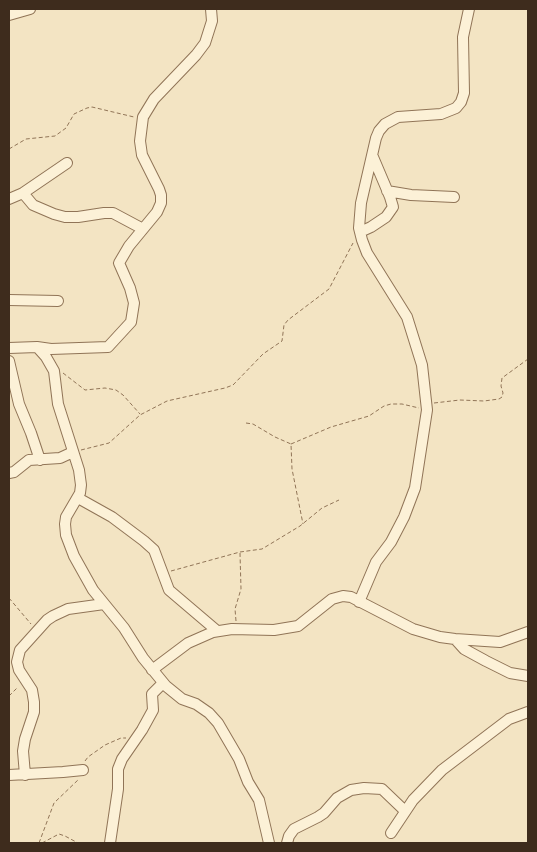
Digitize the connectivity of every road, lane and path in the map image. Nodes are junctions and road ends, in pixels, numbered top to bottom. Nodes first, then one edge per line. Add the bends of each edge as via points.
1 (30, 9) edge
2 (211, 9) edge
3 (469, 9) edge
4 (9, 15) edge
5 (142, 117) junction
6 (9, 149) edge
7 (373, 157) junction
8 (67, 164) dead end
9 (387, 190) junction
10 (23, 193) junction
11 (454, 197) dead end
12 (9, 200) edge
13 (143, 229) junction
14 (360, 232) junction
15 (9, 300) edge
16 (58, 301) dead end
17 (37, 347) junction
18 (9, 348) edge
19 (528, 359) edge
20 (9, 362) edge
21 (52, 365) junction
22 (10, 379) edge
23 (426, 407) junction
24 (140, 415) junction
25 (246, 423) dead end
26 (291, 444) junction
27 (73, 452) junction
28 (40, 460) junction
29 (9, 473) edge
30 (78, 498) junction
31 (340, 500) dead end
32 (303, 524) junction
33 (240, 552) junction
34 (163, 573) junction
35 (9, 598) edge
36 (359, 602) junction
37 (104, 604) junction
38 (237, 629) junction
39 (216, 630) junction
40 (36, 632) junction
41 (528, 632) edge
42 (455, 639) junction
43 (152, 670) junction
44 (528, 676) edge
45 (24, 678) junction
46 (163, 683) junction
47 (9, 696) edge
48 (528, 712) edge
49 (134, 741) junction
50 (83, 770) junction
51 (9, 775) edge
52 (25, 775) junction
53 (405, 811) junction
54 (390, 833) dead end
55 (40, 843) edge
56 (78, 843) edge
57 (110, 843) edge
58 (269, 843) edge
59 (287, 843) edge

1 - 4 street
2 - 5 street via 212,21 205,42
3 - 7 street via 463,37 464,93 460,102 456,108 441,114 398,117 385,124 376,138
5 - 6 path via 87,108 74,114 66,128 55,136 26,139
5 - 13 street via 142,155 161,195 158,212
7 - 9 street
7 - 14 street via 361,203
8 - 10 street
9 - 11 street
9 - 14 street via 393,207 391,212
10 - 12 street
10 - 13 street via 33,205 54,214 78,217 113,213
13 - 17 street via 119,263 132,294 134,310 131,322 111,345 103,348
14 - 23 street via 367,253 407,316 422,364
14 - 24 path via 328,290 288,320 282,341 263,354 233,385 167,402
15 - 16 street
17 - 18 street
17 - 21 street
19 - 23 path via 502,378 503,393 498,399
20 - 22 street
21 - 24 path via 85,390 116,390
21 - 27 street via 58,404
22 - 28 street
23 - 26 path via 391,404 369,416
23 - 36 street via 415,488 404,517 376,562
24 - 27 path via 106,445
25 - 26 path
26 - 32 path via 292,469
27 - 28 street via 60,458
27 - 30 street via 81,485
28 - 29 street via 29,460
30 - 34 street via 112,517 144,541 154,550
30 - 37 street via 66,517 66,535 74,556
31 - 32 path via 322,508
32 - 33 path via 262,549
33 - 34 path
33 - 38 path via 241,589 235,609
34 - 39 street via 169,590
35 - 40 path
36 - 38 street via 343,596 332,600 304,623 291,628
36 - 42 street via 413,629
37 - 40 street via 62,611
37 - 43 street
38 - 39 street
39 - 43 street via 188,643
40 - 45 street via 18,656 19,670
41 - 42 street via 500,642
42 - 44 street via 464,649 486,661 510,673
43 - 46 street
45 - 47 path
45 - 52 street via 32,690 34,702 34,712 24,738
46 - 49 street via 152,694 153,710
46 - 58 street via 182,699 202,708 218,724 259,800
48 - 53 street via 509,719 442,770
49 - 50 path via 123,738 104,745 88,757
49 - 57 street via 118,769
50 - 52 street
50 - 55 path via 54,803
51 - 52 street
53 - 54 street
53 - 59 street via 382,789 352,790 337,798 324,813 294,829
55 - 56 path via 60,834

